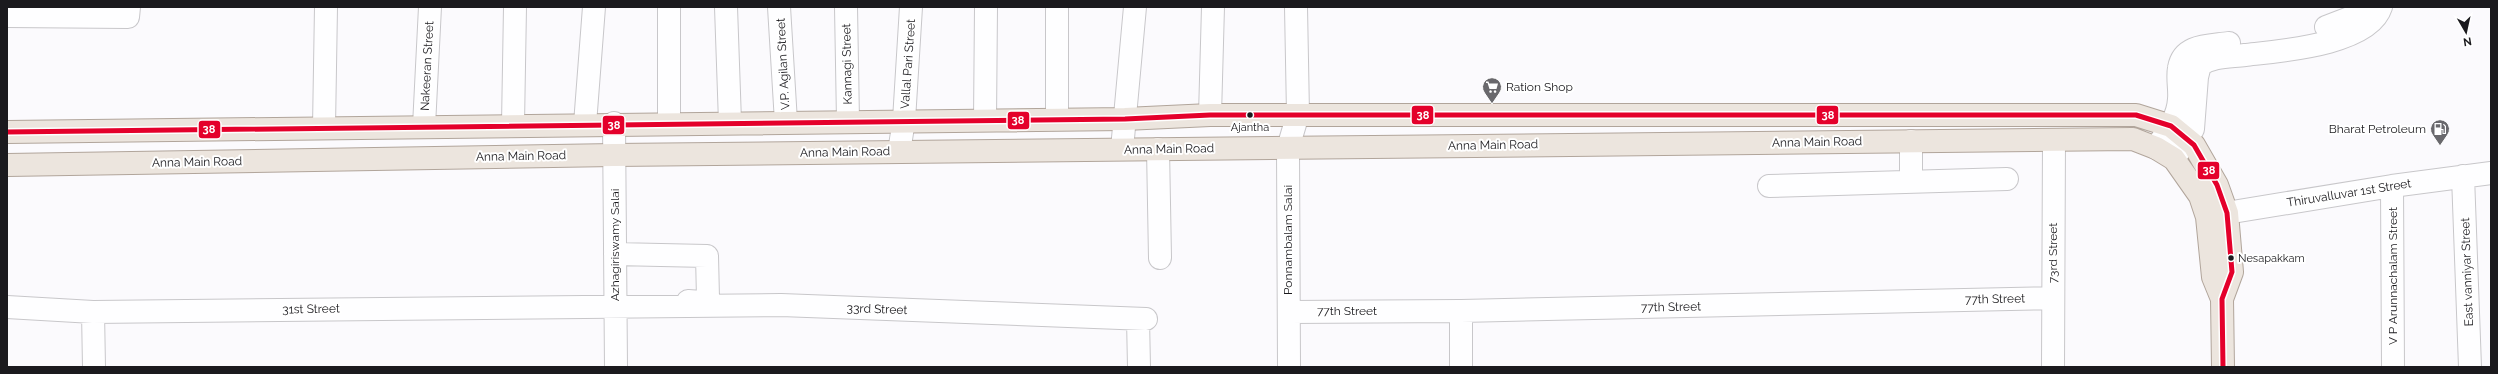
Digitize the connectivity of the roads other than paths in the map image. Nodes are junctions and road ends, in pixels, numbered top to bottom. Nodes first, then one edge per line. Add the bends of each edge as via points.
1 (326, 7) edge
2 (430, 7) edge
3 (516, 7) edge
4 (594, 7) edge
5 (669, 7) edge
6 (726, 7) edge
7 (779, 7) edge
8 (846, 7) edge
9 (911, 7) edge
10 (986, 7) edge
11 (1057, 7) edge
12 (1135, 7) edge
13 (1213, 7) edge
14 (1296, 7) edge
15 (2363, 7) edge
16 (2381, 7) edge
17 (129, 12) edge
18 (7, 16) edge
19 (1298, 114) junction
20 (1210, 115) junction
21 (1058, 119) junction
22 (1125, 119) junction
23 (904, 120) junction
24 (985, 120) junction
25 (848, 121) junction
26 (730, 122) junction
27 (786, 122) junction
28 (614, 123) junction
29 (669, 123) junction
30 (513, 124) junction
31 (585, 124) junction
32 (324, 126) junction
33 (424, 126) junction
34 (2171, 126) junction
35 (7, 132) edge
36 (2189, 139) junction
37 (2054, 140) junction
38 (1911, 141) junction
39 (1288, 148) junction
40 (1122, 149) junction
41 (1158, 149) junction
42 (899, 152) junction
43 (2165, 154) junction
44 (614, 155) junction
45 (7, 165) edge
46 (2491, 172) edge
47 (2463, 176) junction
48 (2007, 179) dead end
49 (1911, 182) junction
50 (1769, 186) dead end
51 (2392, 186) junction
52 (2217, 215) junction
53 (615, 254) junction
54 (1160, 258) dead end
55 (2052, 298) junction
56 (615, 303) junction
57 (7, 306) edge
58 (93, 312) junction
59 (1289, 312) junction
60 (1461, 312) junction
61 (94, 367) edge
62 (616, 367) edge
63 (1139, 367) edge
64 (1290, 367) edge
65 (1461, 367) edge
66 (2053, 367) edge
67 (2223, 367) edge
68 (2393, 367) edge
69 (2470, 367) edge

1 - 32 street
2 - 33 street, Nakeeran Street
3 - 30 street
4 - 31 street
5 - 29 street
6 - 26 street
7 - 27 street, V.P. Agilan Street
8 - 25 street, Kannagi Street
9 - 23 street, Vallal Pari Street
10 - 24 street
11 - 21 street
12 - 22 street
13 - 20 street
14 - 19 street, Ponnambalam Salai
15 - 34 street via 2352,17 2309,31 2189,50 2183,56 2179,68 2179,99
16 - 36 street via 2374,20 2348,35 2286,50 2205,62 2200,65 2193,130
17 - 18 street
19 - 20 main road
19 - 34 main road via 2136,115
19 - 39 street, Ponnambalam Salai
20 - 22 main road
21 - 22 main road
21 - 24 main road
22 - 40 street
23 - 24 main road
23 - 25 main road
23 - 42 street, Vallal Pari Street
25 - 27 main road
26 - 27 main road
26 - 29 main road
28 - 29 main road
28 - 31 main road
28 - 44 street, Azhagiriswamy Salai
30 - 31 main road
30 - 33 main road
32 - 33 main road
32 - 35 main road
34 - 36 main road
34 - 43 street
36 - 43 street
36 - 52 main road via 2217,185
37 - 38 main road, Anna Main Road
37 - 43 main road, Anna Main Road via 2133,139
37 - 55 street, 73rd Street
38 - 39 main road, Anna Main Road
38 - 49 street
39 - 41 main road, Anna Main Road
39 - 59 street, Ponnambalam Salai
40 - 41 main road, Anna Main Road
40 - 42 main road, Anna Main Road
41 - 54 street
42 - 44 main road, Anna Main Road
43 - 52 main road
44 - 45 main road, Anna Main Road
44 - 53 street, Azhagiriswamy Salai
46 - 47 street, Thiruvalluvar 1st Street
47 - 51 street, Thiruvalluvar 1st Street
47 - 69 street, East vanniyar Street
48 - 49 street
49 - 50 street
51 - 52 street, Thiruvalluvar 1st Street
51 - 68 street, V P Arunnachalam Street
52 - 67 main road via 2232,272 2222,299
53 - 56 street, Azhagiriswamy Salai
53 - 56 street via 705,255 708,258 709,295 706,301 702,302
55 - 60 street, 77th Street
55 - 66 street, 73rd Street
56 - 58 street, 31st Street
56 - 62 street, Azhagiriswamy Salai
56 - 63 street, 33rd Street via 781,305 1142,319
57 - 58 street, 31st Street
58 - 61 street
59 - 60 street, 77th Street
59 - 64 street, Ponnambalam Salai
60 - 65 street

